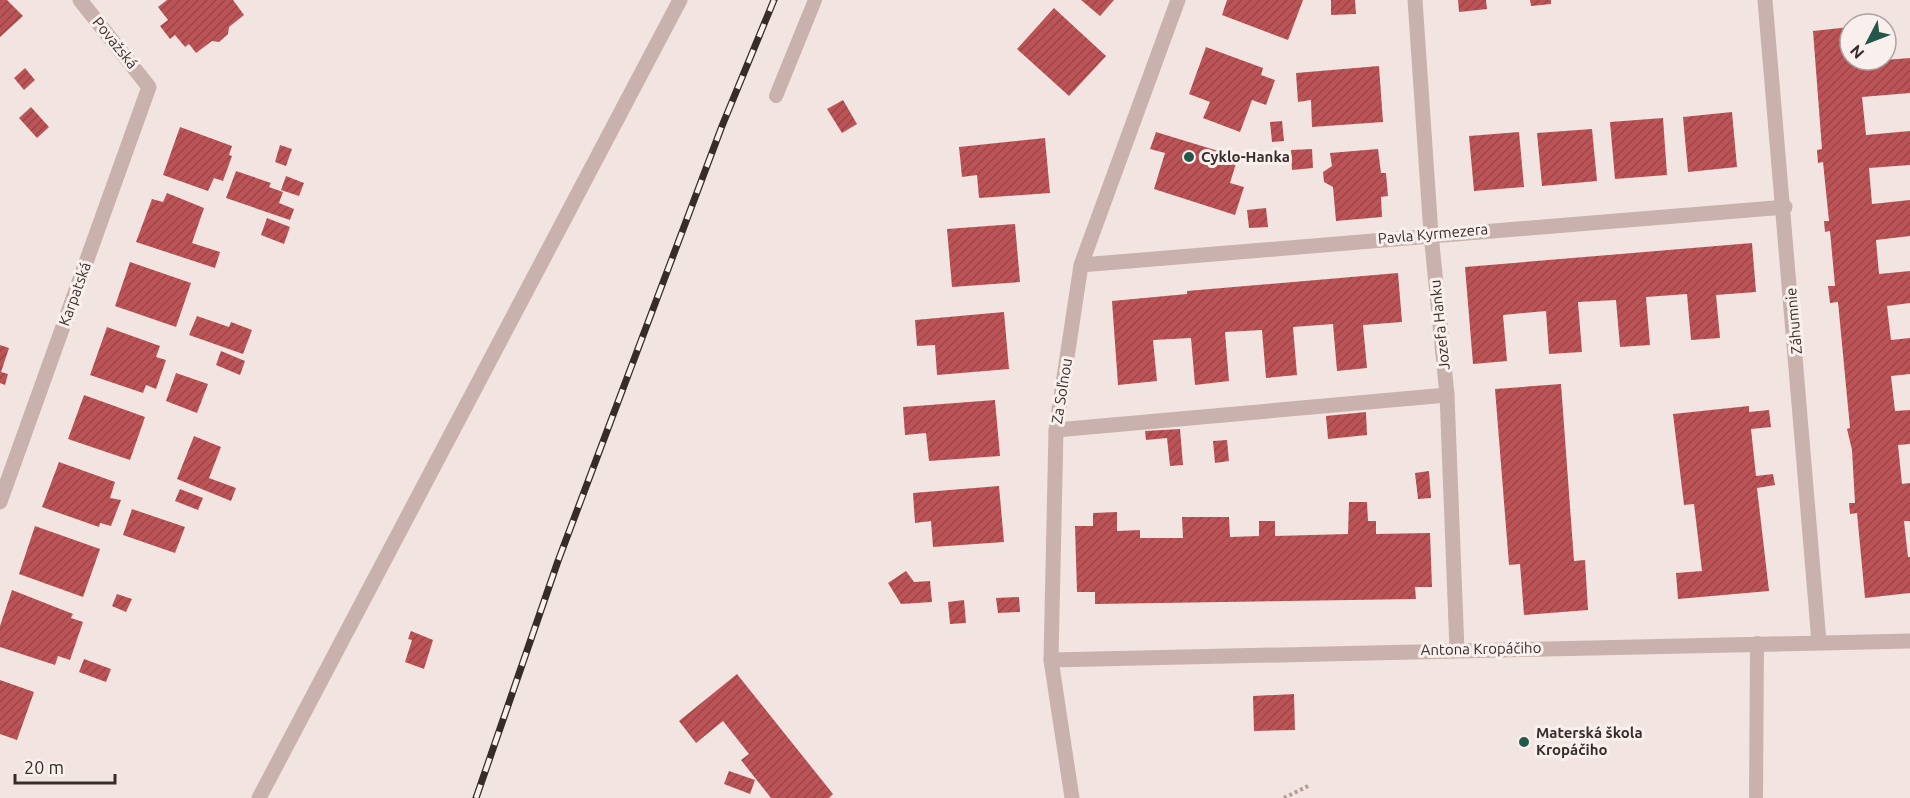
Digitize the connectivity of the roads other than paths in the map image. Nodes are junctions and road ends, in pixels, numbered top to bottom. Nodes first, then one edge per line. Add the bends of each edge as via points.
1 (80, 0) edge
2 (680, 0) edge
3 (815, 0) edge
4 (1178, 0) edge
5 (1415, 0) edge
6 (1765, 0) edge
7 (149, 87) joint
8 (776, 96) dead end
9 (1785, 207) junction
10 (1431, 234) junction
11 (1081, 265) junction
12 (1447, 395) junction
13 (1056, 430) junction
14 (0, 501) edge
15 (1910, 641) edge
16 (1820, 642) junction
17 (1757, 643) junction
18 (1458, 650) junction
19 (1052, 660) junction
20 (259, 798) edge
21 (1072, 798) edge
22 (1756, 798) edge

1 - 7 street, Považská
2 - 20 street
3 - 8 lane
4 - 11 street, Za Soľnou
5 - 10 street, Jozefa Hanku
6 - 9 street, Záhumnie
7 - 14 street, Karpatská
9 - 10 street, Pavla Kyrmezera
9 - 16 street, Záhumnie
10 - 11 street, Pavla Kyrmezera
10 - 12 street, Jozefa Hanku
11 - 13 street, Za Soľnou
12 - 13 street
12 - 18 street, Jozefa Hanku
13 - 19 street, Za Soľnou
15 - 16 street, Antona Kropáčiho
16 - 17 street, Antona Kropáčiho
17 - 18 street, Antona Kropáčiho
17 - 22 lane
18 - 19 street, Antona Kropáčiho
19 - 21 street, Za Soľnou

